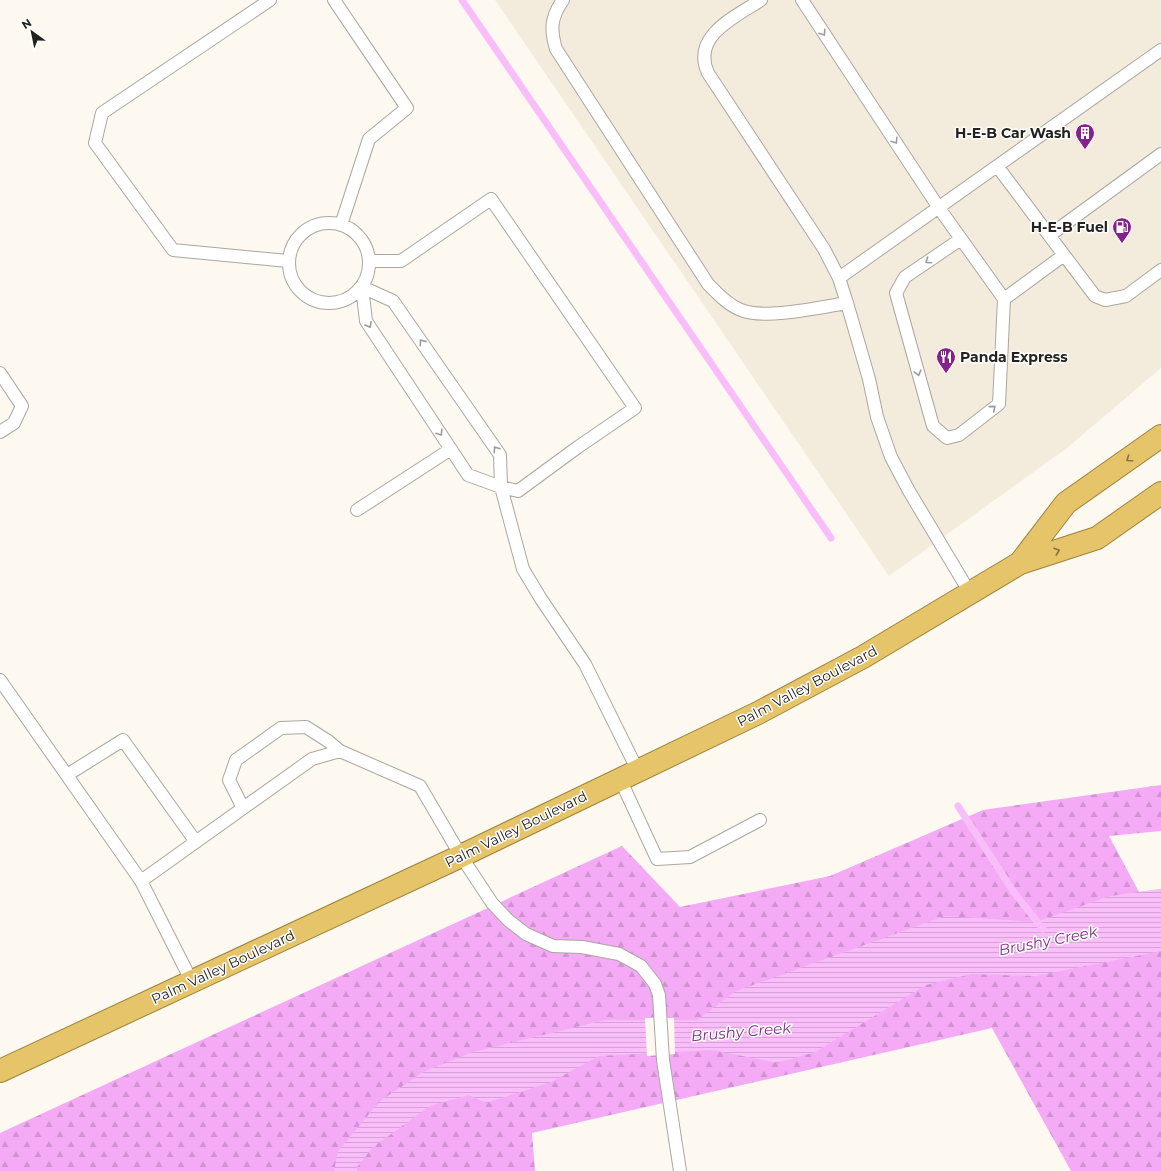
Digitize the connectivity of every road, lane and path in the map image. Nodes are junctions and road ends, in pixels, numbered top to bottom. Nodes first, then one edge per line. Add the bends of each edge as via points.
1 (270, 0) edge
2 (334, 0) edge
3 (563, 0) edge
4 (761, 0) edge
5 (802, 0) edge
6 (1161, 50) edge
7 (1161, 154) edge
8 (997, 166) junction
9 (938, 208) junction
10 (341, 225) junction
11 (1050, 235) junction
12 (961, 239) junction
13 (1064, 255) junction
14 (370, 261) junction
15 (288, 262) junction
16 (1161, 270) edge
17 (839, 278) junction
18 (362, 287) junction
19 (1004, 299) junction
20 (848, 303) junction
21 (0, 373) edge
22 (0, 432) edge
23 (1161, 436) edge
24 (451, 449) junction
25 (501, 487) junction
26 (1161, 493) edge
27 (356, 510) dead end
28 (1020, 563) junction
29 (970, 593) junction
30 (0, 680) edge
31 (340, 750) junction
32 (66, 775) junction
33 (629, 775) junction
34 (243, 808) junction
35 (760, 820) dead end
36 (196, 842) junction
37 (461, 856) junction
38 (141, 881) junction
39 (192, 982) junction
40 (0, 1071) edge
41 (680, 1171) edge

1 - 15 lane via 102,113 95,143 173,250
2 - 10 lane via 407,108 369,139
3 - 20 lane via 556,9 552,24 556,49 708,284 730,304 742,311 755,314
4 - 17 lane via 711,37 705,45 704,64 708,74 824,249
5 -> 9 lane
6 - 8 lane
7 - 11 lane
8 - 9 lane
8 - 11 lane
9 - 12 lane
9 - 17 lane
10 - 14 lane via 359,236
10 - 15 lane via 321,224 308,229 297,237
11 - 13 lane
12 - 19 lane
12 -> 19 lane via 905,277 896,293 933,426 946,438 959,435 999,404
13 - 16 lane via 1095,296 1105,300 1126,296
13 - 19 lane
14 - 18 lane
14 - 25 lane via 401,262 491,199 635,408 518,491
15 - 18 lane via 295,286 304,296 316,302 341,302 353,296
17 - 20 lane
18 -> 24 lane via 366,321
25 -> 18 lane via 500,455 496,448 393,301
20 - 29 lane via 877,417 891,457 902,481
21 - 22 lane via 22,406 14,423
23 -> 28 highway, Palm Valley Boulevard via 1066,503
24 - 25 lane via 468,475
24 - 27 lane
25 - 33 lane via 523,569 585,664
28 -> 26 highway, Palm Valley Boulevard via 1097,538
28 - 29 highway, Palm Valley Boulevard
29 - 33 highway, Palm Valley Boulevard via 864,657 758,713
30 - 32 lane
31 - 34 lane via 312,760
31 - 34 lane via 306,727 281,728 236,760 229,780
31 - 37 lane via 420,786
32 - 36 lane via 123,740
32 - 38 lane
33 - 35 lane via 657,859 690,857
33 - 37 highway, Palm Valley Boulevard
34 - 36 lane
36 - 38 lane
37 - 39 highway, Palm Valley Boulevard
37 - 41 lane via 492,903 526,934 553,946 582,947 619,954 641,966 655,984 660,994 664,1060
38 - 39 lane
39 - 40 highway, Palm Valley Boulevard

